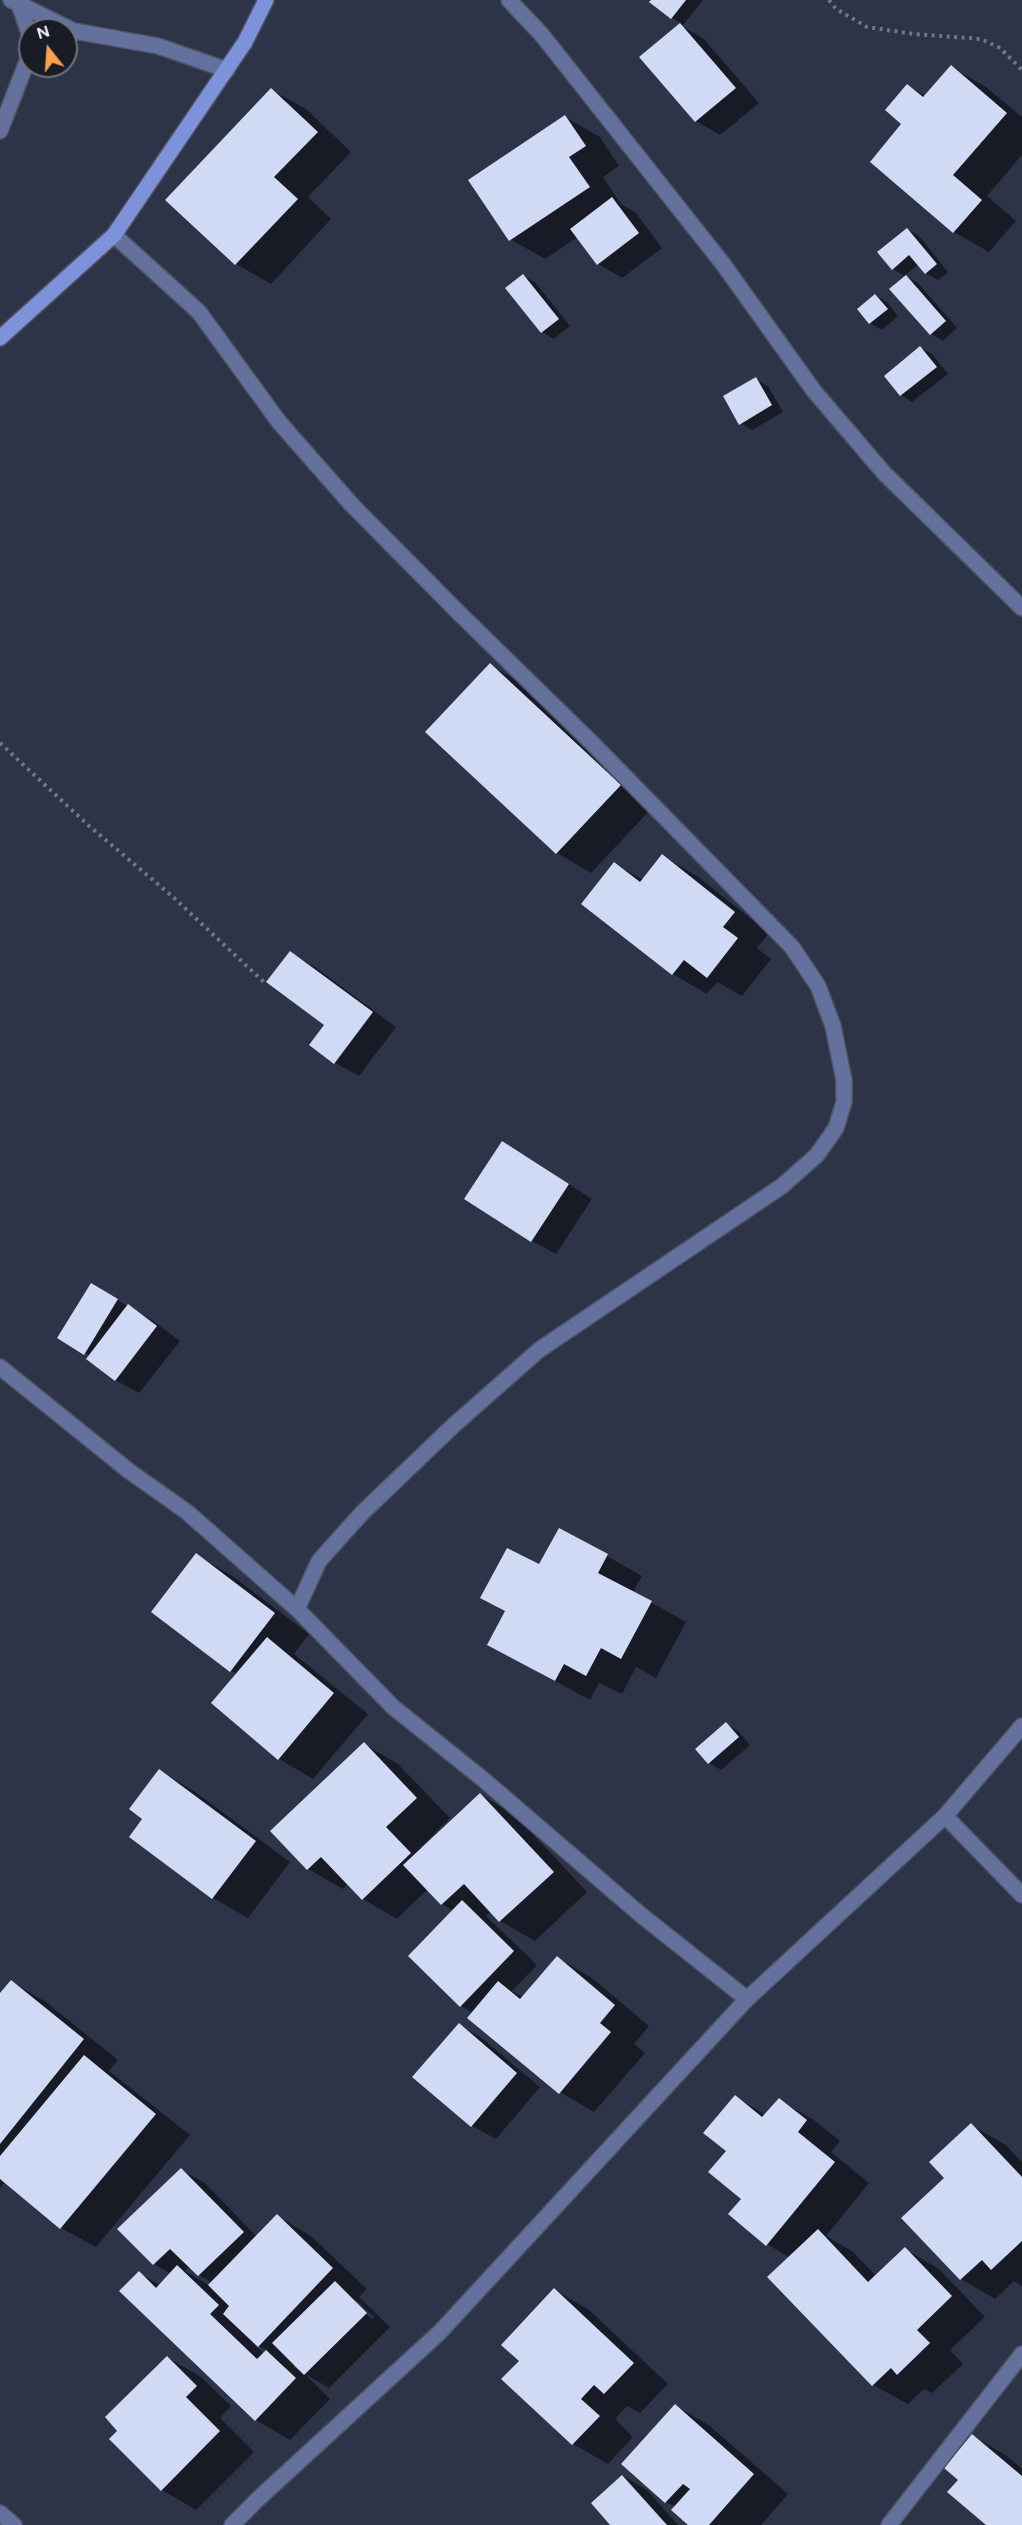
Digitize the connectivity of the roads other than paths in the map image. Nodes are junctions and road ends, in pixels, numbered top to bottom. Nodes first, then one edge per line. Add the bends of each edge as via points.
1 (266, 0) edge
2 (509, 0) edge
3 (15, 2) edge
4 (22, 18) edge
5 (227, 70) junction
6 (21, 78) edge
7 (0, 131) edge
8 (114, 235) junction
9 (0, 338) edge
10 (1022, 608) edge
11 (0, 1367) edge
12 (297, 1609) junction
13 (1022, 1726) edge
14 (945, 1816) junction
15 (1022, 1894) edge
16 (747, 1999) junction
17 (1022, 2354) edge
18 (0, 2513) edge
19 (14, 2525) edge
20 (232, 2525) edge
21 (889, 2525) edge

1 - 5 main road
2 - 10 street via 542,35 723,264 814,391 884,473
3 - 4 street
3 - 5 street via 74,31 158,46
5 - 8 main road
6 - 7 street
8 - 9 main road
8 - 12 street via 199,312 279,422 352,506 792,947 818,986 833,1026 844,1080 844,1102 836,1128 817,1155 782,1186 539,1350 362,1513 320,1561
11 - 12 street via 129,1472 188,1512
12 - 16 street via 393,1707
13 - 14 street
14 - 15 street
14 - 16 street
16 - 20 street via 440,2332
17 - 21 street
18 - 19 street

